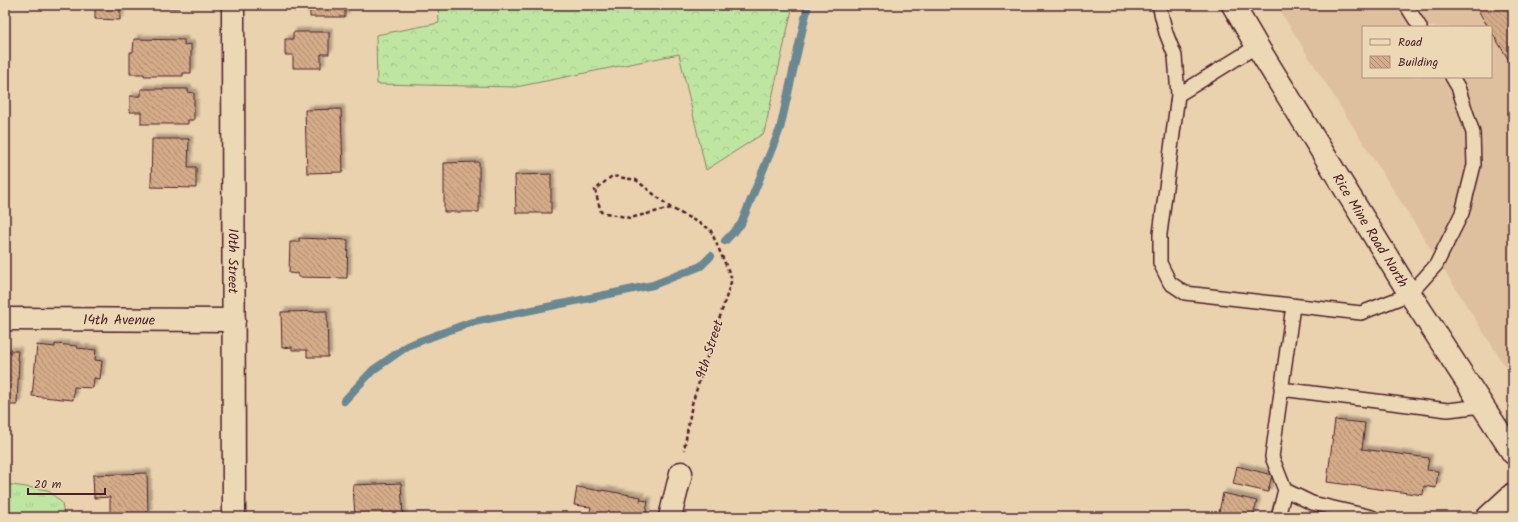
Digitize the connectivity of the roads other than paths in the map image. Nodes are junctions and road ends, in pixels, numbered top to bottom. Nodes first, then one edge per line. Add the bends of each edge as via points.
1 (233, 5) edge
2 (1159, 5) edge
3 (1233, 5) edge
4 (1406, 5) edge
5 (1419, 26) edge
6 (1257, 46) junction
7 (1453, 78) edge
8 (1178, 95) junction
9 (1410, 294) junction
10 (1293, 306) junction
11 (5, 319) edge
12 (234, 320) junction
13 (1281, 389) junction
14 (1482, 406) junction
15 (1513, 454) edge
16 (681, 473) road end
17 (1285, 490) junction
18 (1513, 494) edge
19 (1333, 513) edge
20 (234, 517) edge
21 (670, 517) edge
22 (1278, 517) edge
23 (1372, 517) edge
24 (1488, 517) edge

1 - 12 street, 10th Street
2 - 8 lane via 1175,56
3 - 6 street, Rice Mine Road North
4 - 5 lane
6 - 8 lane
6 - 9 street, Rice Mine Road North
7 - 9 lane via 1474,133 1474,165 1462,213 1436,265
8 - 10 lane via 1160,234 1160,263 1170,283 1185,293
9 - 10 lane via 1361,313
9 - 14 street, Rice Mine Road North
10 - 13 lane
11 - 12 street, 14th Avenue
12 - 20 street, 10th Street
13 - 14 lane via 1448,410
13 - 17 lane via 1272,457
14 - 15 street, Rice Mine Road North
16 - 21 street
17 - 19 lane
17 - 22 lane
18 - 24 street
19 - 23 lane

